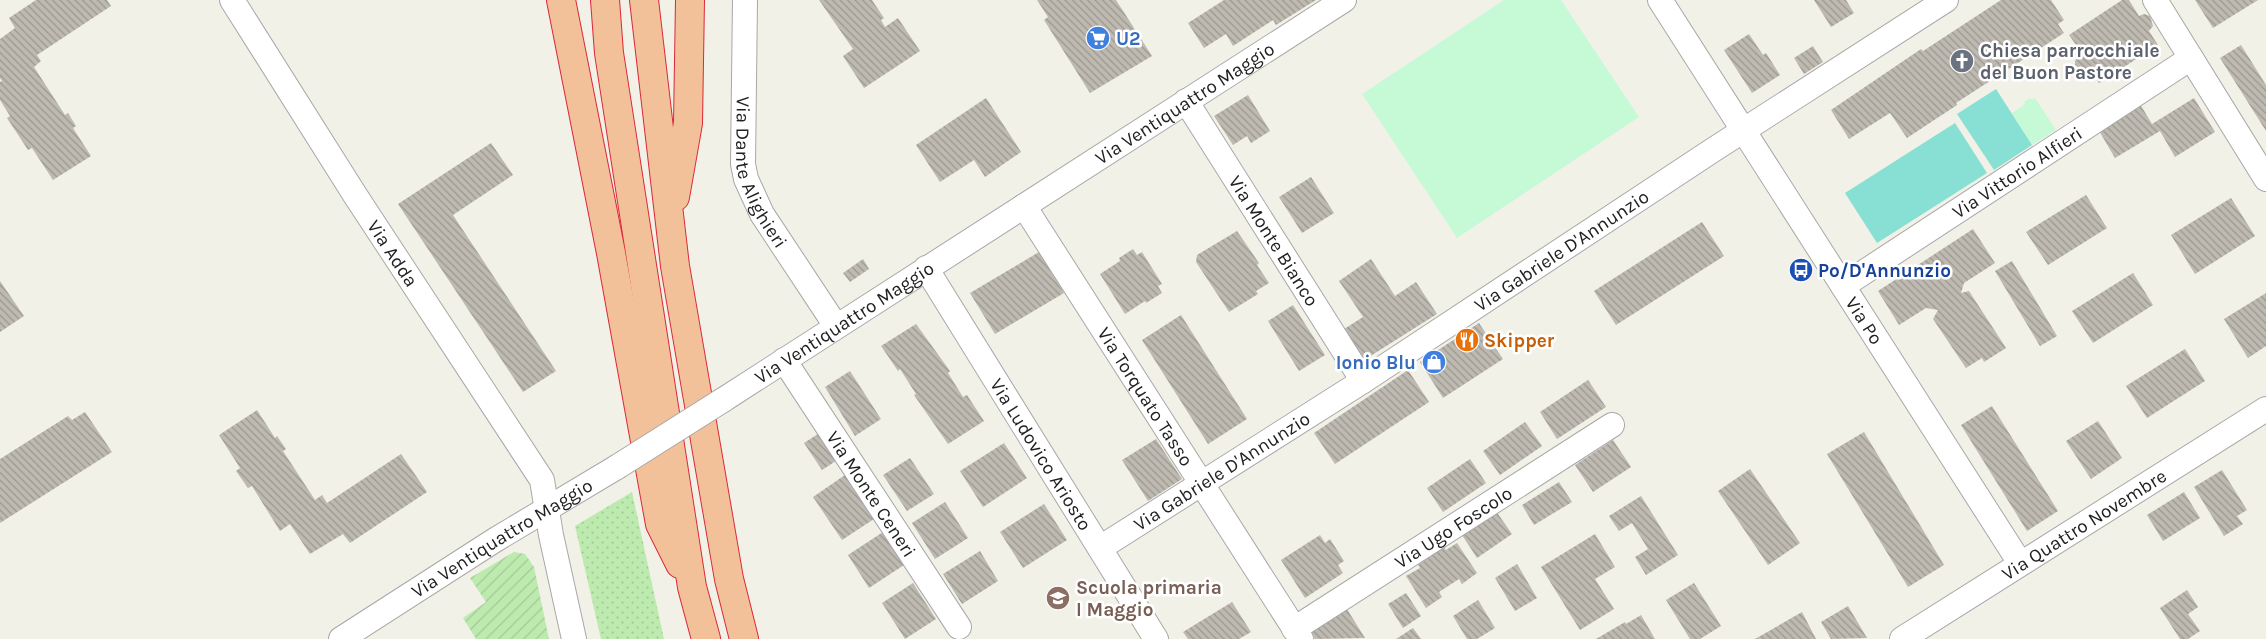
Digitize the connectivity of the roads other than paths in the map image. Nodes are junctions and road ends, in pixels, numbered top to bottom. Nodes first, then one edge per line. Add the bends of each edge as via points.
1 (232, 0) edge
2 (561, 0) edge
3 (605, 0) edge
4 (644, 0) edge
5 (690, 0) edge
6 (1344, 0) edge
7 (1660, 0) edge
8 (1946, 0) edge
9 (2155, 0) edge
10 (745, 1) edge
11 (2190, 58) junction
12 (1186, 101) junction
13 (1744, 131) junction
14 (2266, 179) edge
15 (1024, 206) junction
16 (670, 225) junction
17 (926, 268) junction
18 (1843, 286) junction
19 (836, 326) junction
20 (784, 360) junction
21 (1363, 381) junction
22 (2266, 409) edge
23 (1612, 425) dead end
24 (1203, 484) junction
25 (548, 509) junction
26 (1100, 548) junction
27 (2020, 564) junction
28 (692, 587) junction
29 (959, 627) dead end
30 (1298, 634) edge
31 (341, 639) edge
32 (574, 639) edge
33 (706, 639) edge
34 (744, 639) edge
35 (1156, 639) edge
36 (1902, 639) edge

1 - 25 street, Via Adda via 355,195 538,472
2 - 28 highway via 612,253 660,524
3 - 28 highway via 609,53
4 - 16 highway
5 - 16 highway via 688,123
6 - 12 street, Via Ventiquattro Maggio
7 - 13 street, Via Po
8 - 13 street, Via Gabriele D'Annunzio
9 - 11 street
10 - 19 street, Via Dante Alighieri via 743,164 746,179 762,214
11 - 14 street
11 - 18 street, Via Vittorio Alfieri
12 - 15 street, Via Ventiquattro Maggio
12 - 21 street, Via Monte Bianco
13 - 18 street, Via Po
13 - 21 street, Via Gabriele D'Annunzio
15 - 17 street, Via Ventiquattro Maggio
15 - 24 street, Via Torquato Tasso
16 - 34 highway via 729,579
17 - 19 street, Via Ventiquattro Maggio
17 - 26 street, Via Ludovico Ariosto
18 - 27 street, Via Po
19 - 20 street, Via Ventiquattro Maggio
20 - 25 street, Via Ventiquattro Maggio, bridge
20 - 29 street, Via Monte Ceneri
21 - 24 street, Via Gabriele D'Annunzio
22 - 27 street, Via Quattro Novembre
23 - 30 street, Via Ugo Foscolo
24 - 26 street, Via Gabriele D'Annunzio
24 - 30 street, Via Torquato Tasso
25 - 31 street, Via Ventiquattro Maggio
25 - 32 street, Via Adda
26 - 35 street, Via Ludovico Ariosto
27 - 36 street, Via Quattro Novembre
28 - 33 highway

